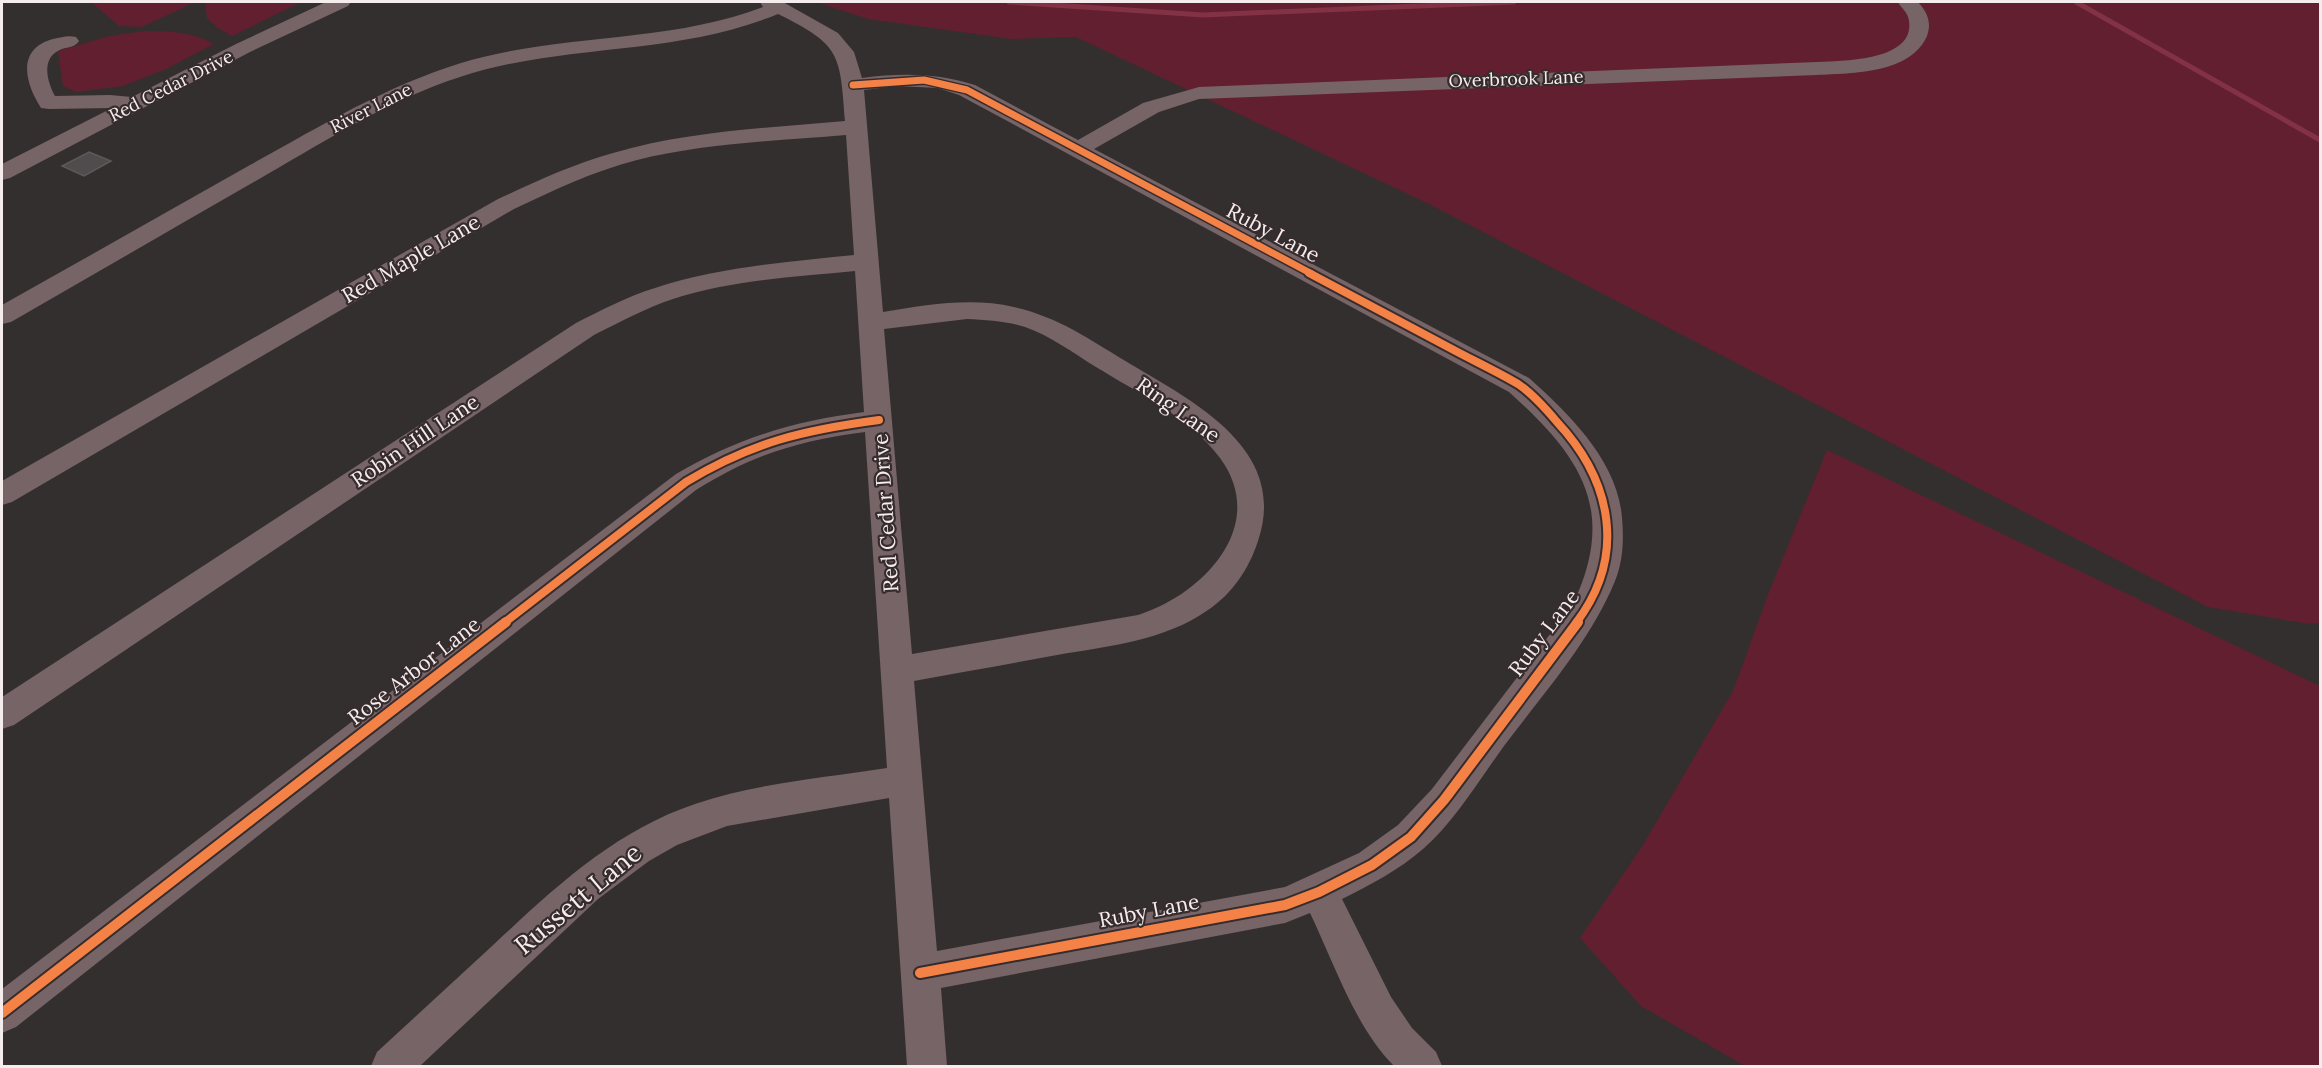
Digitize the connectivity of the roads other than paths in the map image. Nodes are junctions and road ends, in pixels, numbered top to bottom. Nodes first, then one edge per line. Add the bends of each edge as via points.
1 (341, 2) edge
2 (1907, 2) edge
3 (774, 4) edge
4 (69, 41) dead end
5 (853, 85) junction
6 (136, 104) junction
7 (856, 127) junction
8 (1079, 149) junction
9 (2, 172) edge
10 (866, 262) junction
11 (2, 316) edge
12 (871, 322) junction
13 (879, 420) junction
14 (2, 495) edge
15 (898, 670) junction
16 (2, 715) edge
17 (906, 780) junction
18 (1319, 892) junction
19 (920, 973) junction
20 (2, 1013) edge
21 (392, 1066) edge
22 (927, 1066) edge
23 (1422, 1066) edge

1 - 6 street, Red Cedar Drive
2 - 8 street, Overbrook Lane via 1918,16 1918,32 1912,45 1902,54 1879,61 1768,70 1199,93 1152,106
3 - 5 street, Red Cedar Drive via 838,44 850,65
3 - 11 street, River Lane via 746,20 696,33 529,53 418,84 363,111
4 - 6 street via 50,47 39,57 36,79 49,103
5 - 7 street, Red Cedar Drive
5 - 8 street, Ruby Lane via 915,78 949,83
6 - 9 street, Red Cedar Drive
7 - 10 street, Red Cedar Drive
7 - 14 street, Red Maple Lane via 673,147 609,162 538,189
8 - 18 street, Ruby Lane via 1519,386 1565,428 1600,483 1609,529 1608,558 1598,590 1585,612 1412,837 1372,865
10 - 12 street, Red Cedar Drive
10 - 16 street, Robin Hill Lane via 705,283 636,304 585,329
12 - 13 street, Red Cedar Drive
12 - 15 street, Ring Lane via 986,309 1038,321 1204,423 1236,455 1251,498 1248,530 1235,561 1207,594 1171,618 1138,628
13 - 15 street, Red Cedar Drive
13 - 20 street, Rose Arbor Lane via 772,439 716,462 686,482
15 - 17 street, Red Cedar Drive
17 - 19 street, Red Cedar Drive
17 - 21 street, Russett Lane via 727,810 659,834 587,885
18 - 19 street, Ruby Lane via 1285,904
18 - 23 street via 1377,1011 1398,1042
19 - 22 street, Red Cedar Drive

